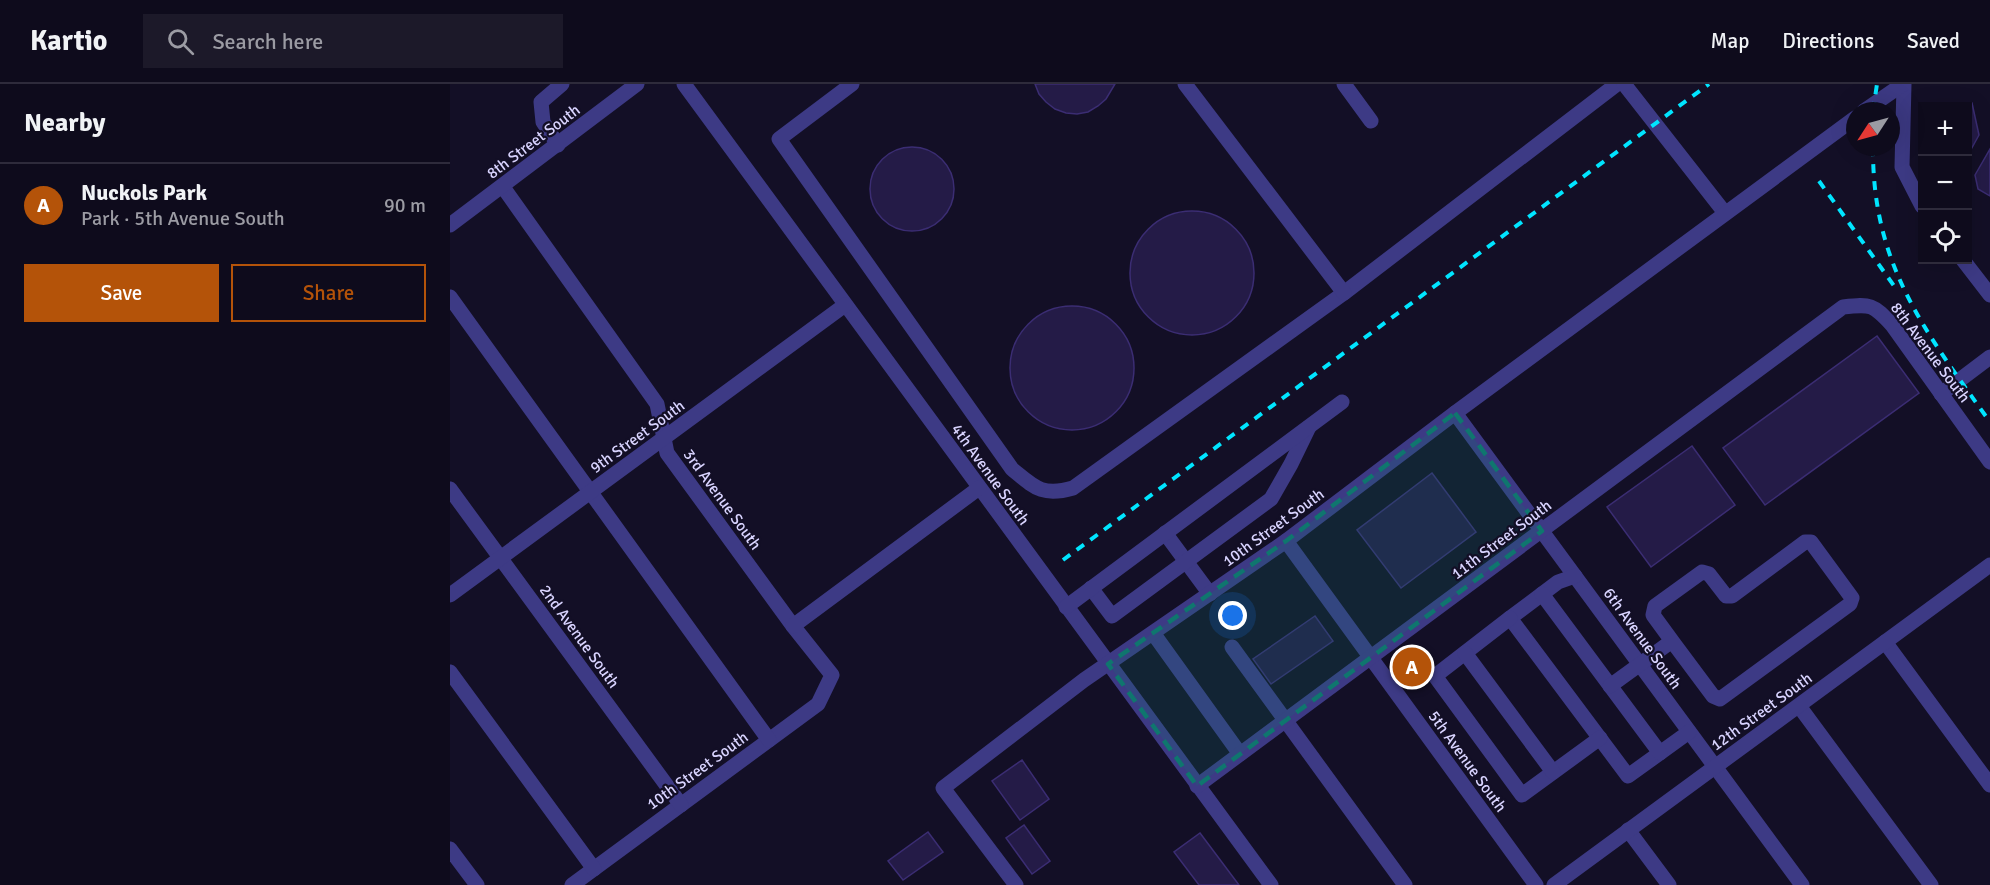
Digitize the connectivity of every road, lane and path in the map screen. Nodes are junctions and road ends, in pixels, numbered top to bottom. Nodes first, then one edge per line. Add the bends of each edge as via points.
1 (562, 84) edge
2 (637, 84) edge
3 (684, 84) edge
4 (852, 84) edge
5 (1185, 84) edge
6 (1344, 84) edge
7 (1617, 84) edge
8 (1624, 84) edge
9 (1904, 84) edge
10 (1877, 102) edge
11 (1371, 121) dead end
12 (1846, 125) edge
13 (558, 145) junction
14 (502, 187) junction
15 (1918, 197) edge
16 (1725, 213) junction
17 (450, 225) edge
18 (1966, 264) edge
19 (1344, 293) junction
20 (1990, 295) edge
21 (450, 297) edge
22 (845, 305) junction
23 (1825, 321) joint
24 (1990, 357) edge
25 (1941, 394) junction
26 (1342, 402) dead end
27 (1455, 412) junction
28 (1310, 425) junction
29 (664, 438) junction
30 (1990, 462) edge
31 (979, 488) junction
32 (450, 489) edge
33 (590, 492) junction
34 (1542, 531) junction
35 (1165, 533) junction
36 (1286, 542) junction
37 (501, 558) junction
38 (1186, 561) junction
39 (1990, 565) edge
40 (1575, 576) junction
41 (1091, 588) junction
42 (1210, 594) junction
43 (1542, 594) junction
44 (450, 595) edge
45 (1066, 607) junction
46 (1510, 618) junction
47 (793, 626) junction
48 (1153, 633) junction
49 (1672, 641) junction
50 (1885, 642) junction
51 (1232, 647) dead end
52 (1465, 653) junction
53 (1370, 658) junction
54 (1108, 664) junction
55 (1640, 665) junction
56 (450, 672) edge
57 (832, 675) joint
58 (1610, 686) junction
59 (1798, 706) junction
60 (1285, 721) junction
61 (1689, 732) junction
62 (1600, 738) junction
63 (769, 740) junction
64 (1660, 753) junction
65 (1240, 754) junction
66 (1715, 767) junction
67 (1553, 772) junction
68 (1990, 785) edge
69 (1197, 786) junction
70 (681, 805) junction
71 (1628, 830) junction
72 (450, 849) edge
73 (594, 869) junction
74 (477, 885) edge
75 (572, 885) edge
76 (1016, 885) edge
77 (1271, 885) edge
78 (1405, 885) edge
79 (1536, 885) edge
80 (1554, 885) edge
81 (1669, 885) edge
82 (1802, 885) edge
83 (1931, 885) edge

1 - 13 street via 541,102 543,122
2 - 13 street, 8th Street South
3 - 22 street, 4th Avenue South
4 - 19 street via 779,139 1012,469 1037,490 1073,488
5 - 19 street
6 - 11 street
7 - 19 street
8 - 16 street
9 - 10 street
9 - 15 street via 1902,167
12 - 16 street, 10th Street South
13 - 14 street, 8th Street South
14 - 17 street, 8th Street South
14 - 29 street, 3rd Avenue South via 657,404
16 - 27 street, 10th Street South
18 - 20 street
21 - 33 street
22 - 29 street, 9th Street South
22 - 31 street, 4th Avenue South
23 - 25 street, 8th Avenue South via 1843,307 1876,308
23 - 34 street, 11th Street South
24 - 25 street
25 - 30 street, 8th Avenue South
26 - 28 street
27 - 34 street, 6th Avenue South
27 - 36 street, 10th Street South
28 - 35 street
28 - 38 street via 1271,500
29 - 33 street, 9th Street South
29 - 47 street, 3rd Avenue South via 667,453
31 - 45 street, 4th Avenue South
31 - 47 street
32 - 37 street, 2nd Avenue South
33 - 37 street, 9th Street South
33 - 63 street
34 - 40 street, 6th Avenue South
34 - 53 street, 11th Street South
35 - 38 street
35 - 41 street
36 - 42 street, 10th Street South
36 - 53 street, 5th Avenue South
37 - 44 street, 9th Street South
37 - 70 street, 2nd Avenue South
38 - 41 street via 1112,616
38 - 42 street
39 - 50 street, 12th Street South
40 - 43 street
40 - 55 street, 6th Avenue South
41 - 45 street
42 - 48 street, 10th Street South
43 - 46 street
43 - 58 street
45 - 54 street, 4th Avenue South
46 - 52 street
46 - 62 street
47 - 57 street, 3rd Avenue South
48 - 54 street, 10th Street South
48 - 65 street
49 - 49 street via 1713,696 1720,699 1850,604 1852,598 1811,542 1805,542 1732,596 1726,596 1709,574 1702,572 1655,606 1653,615
49 - 55 street
50 - 59 street, 12th Street South
50 - 68 street
51 - 60 street
52 - 67 street
52 - 67 street via 1435,676 1522,795
53 - 60 street, 11th Street South
53 - 79 street, 5th Avenue South
54 - 69 street, 4th Avenue South
54 - 76 street, 10th Street South via 943,788
55 - 58 street
55 - 61 street, 6th Avenue South
56 - 73 street
57 - 63 street, 10th Street South via 818,704
58 - 64 street
59 - 66 street, 12th Street South
59 - 83 street
60 - 65 street, 11th Street South
60 - 78 street
61 - 64 street
61 - 66 street, 6th Avenue South
62 - 64 street via 1629,776
62 - 67 street
63 - 70 street, 10th Street South
65 - 69 street, 11th Street South
66 - 71 street, 12th Street South
66 - 82 street, 6th Avenue South
69 - 77 street, 4th Avenue South
70 - 73 street, 10th Street South
71 - 80 street, 12th Street South
71 - 81 street
72 - 74 street
73 - 75 street, 10th Street South

